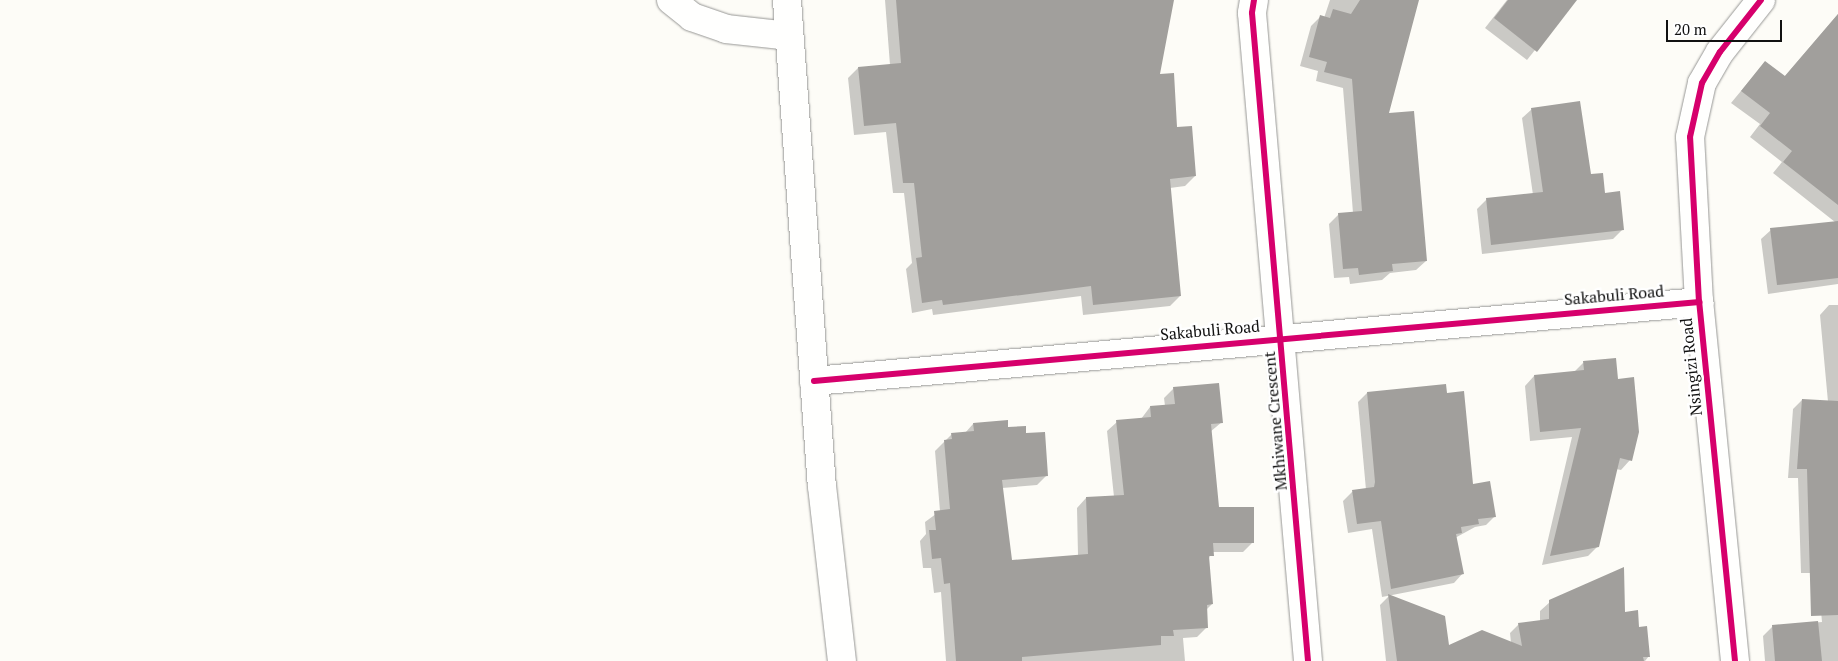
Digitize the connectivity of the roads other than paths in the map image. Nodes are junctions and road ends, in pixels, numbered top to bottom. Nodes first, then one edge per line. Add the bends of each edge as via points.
1 (671, 0) edge
2 (787, 0) edge
3 (1254, 0) edge
4 (1761, 0) edge
5 (789, 36) junction
6 (1699, 302) junction
7 (1282, 338) junction
8 (814, 381) junction
9 (842, 661) edge
10 (1308, 661) edge
11 (1735, 661) edge

1 - 5 street via 692,17 726,29
2 - 5 street
3 - 7 street, Mkhiwane Crescent via 1252,13
4 - 6 street, Nsingizi Road via 1720,52 1702,83 1695,105 1690,137
5 - 8 street
6 - 7 street, Sakabuli Road
6 - 11 street, Nsingizi Road
7 - 8 street, Sakabuli Road
7 - 10 street, Mkhiwane Crescent
8 - 9 street

